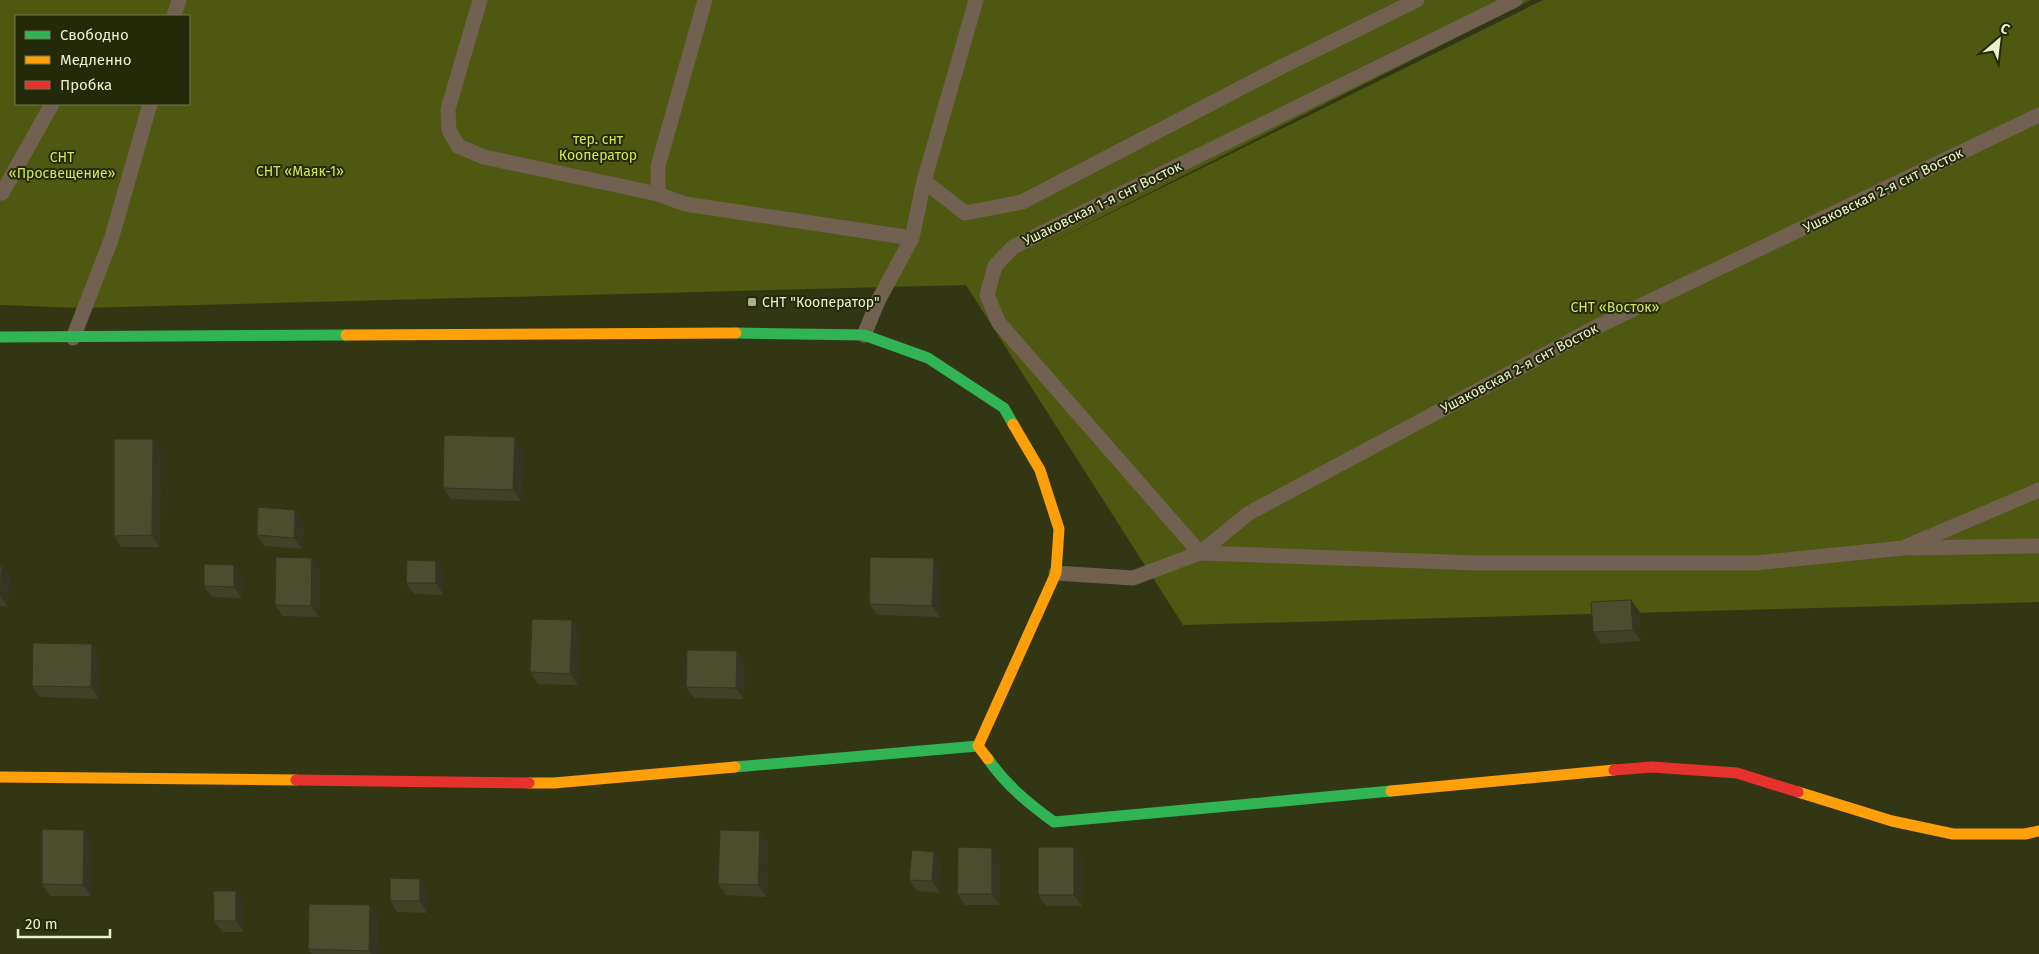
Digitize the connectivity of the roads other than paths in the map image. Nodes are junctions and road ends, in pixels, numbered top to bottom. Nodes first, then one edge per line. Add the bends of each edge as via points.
1 (179, 0) edge
2 (480, 0) edge
3 (705, 0) edge
4 (976, 0) edge
5 (1417, 0) edge
6 (1515, 0) edge
7 (174, 15) edge
8 (51, 105) edge
9 (150, 105) edge
10 (2039, 115) edge
11 (924, 181) junction
12 (0, 192) edge
13 (658, 194) junction
14 (912, 238) junction
15 (864, 334) junction
16 (0, 337) edge
17 (73, 338) junction
18 (2039, 490) edge
19 (2039, 546) edge
20 (1903, 548) junction
21 (1200, 553) junction
22 (1056, 573) junction
23 (978, 746) junction
24 (0, 777) edge
25 (2039, 831) edge

1 - 7 lane
2 - 13 lane via 448,109 449,130 458,146 484,157
3 - 13 lane via 658,166
4 - 11 lane
5 - 11 lane via 1022,202 965,213
6 - 21 lane, Ушаковская 1-я снт Восток via 1013,247 995,266 987,295 1000,324
8 - 12 lane
9 - 17 lane via 111,240
10 - 21 lane, Ушаковская 2-я снт Восток via 1594,328 1249,513
11 - 14 lane
13 - 14 lane via 685,204
14 - 15 lane
15 - 17 street
15 - 22 street via 928,358 1004,408 1040,470 1059,529
16 - 17 street
18 - 20 lane
19 - 20 lane
20 - 21 lane via 1746,563 1475,563
21 - 22 lane, Ушаковская 2-я снт Восток via 1133,578
22 - 23 street
23 - 24 street via 554,783
23 - 25 street via 1001,778 1054,822 1652,767 1737,773 1892,821 1952,834 2025,834

